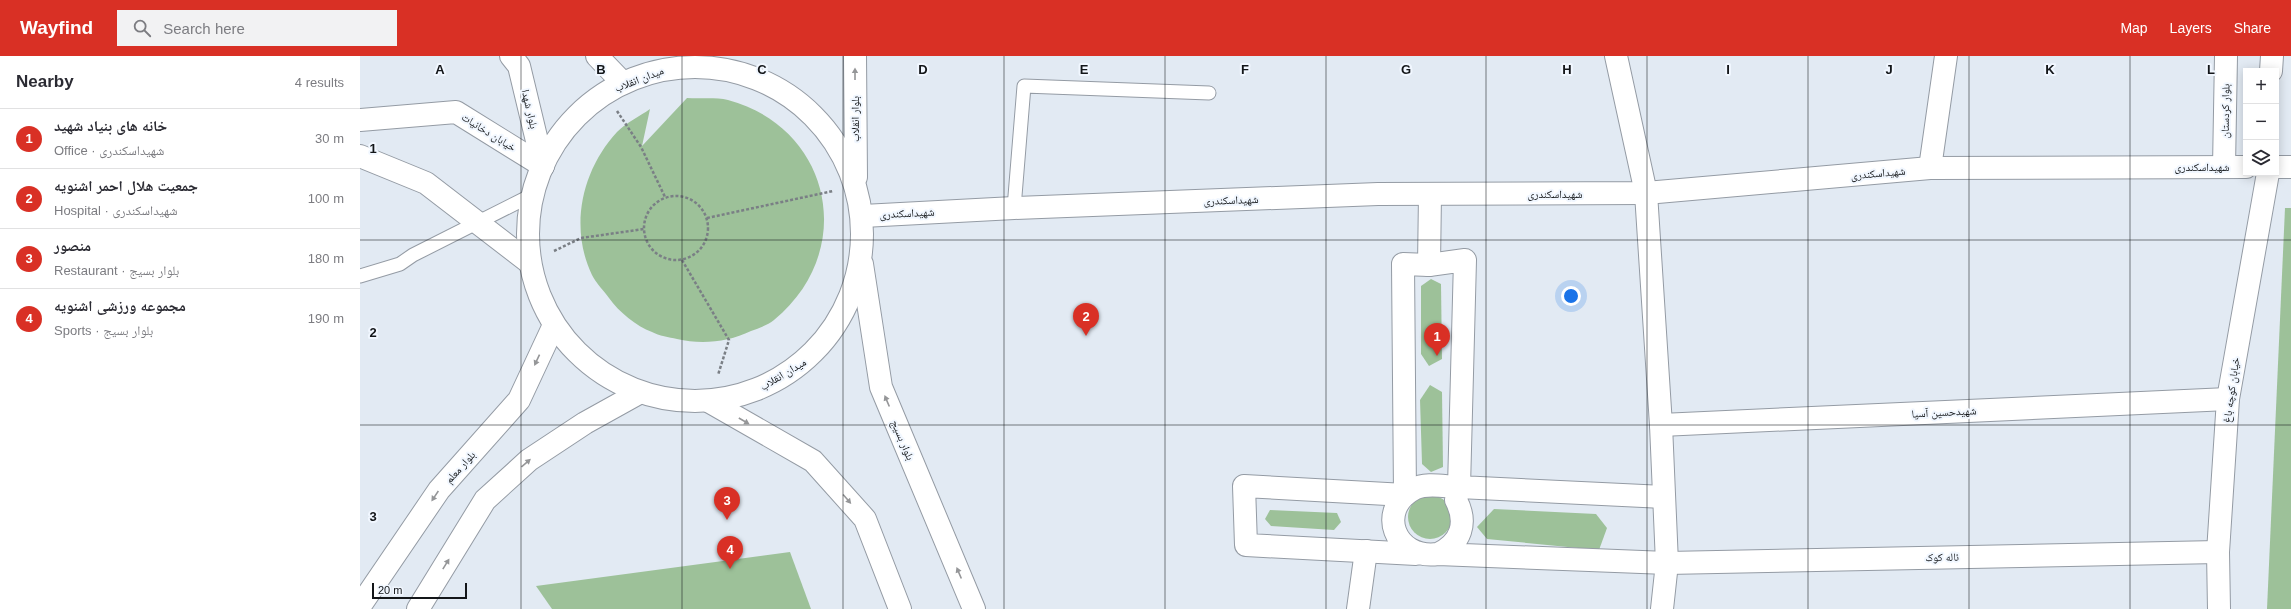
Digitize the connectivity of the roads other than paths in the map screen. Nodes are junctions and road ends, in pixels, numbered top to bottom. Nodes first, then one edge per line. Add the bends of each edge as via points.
1 (511, 56) edge
2 (597, 56) edge
3 (735, 56) edge
4 (855, 56) edge
5 (1616, 56) edge
6 (1946, 56) edge
7 (2226, 56) edge
8 (2272, 56) edge
9 (714, 67) junction
10 (2271, 68) edge
11 (614, 88) junction
12 (1208, 93) dead end
13 (360, 120) edge
14 (360, 156) edge
15 (543, 166) junction
16 (2224, 167) junction
17 (2243, 167) edge
18 (2279, 167) edge
19 (2291, 167) edge
20 (1930, 168) junction
21 (2267, 176) edge
22 (856, 182) junction
23 (1646, 193) junction
24 (1430, 194) junction
25 (532, 196) junction
26 (1014, 208) junction
27 (863, 216) junction
28 (861, 262) junction
29 (530, 263) junction
30 (1429, 265) junction
31 (360, 276) edge
32 (554, 325) junction
33 (639, 393) junction
34 (2228, 399) junction
35 (710, 402) junction
36 (1661, 425) junction
37 (1459, 487) junction
38 (1405, 495) junction
39 (1664, 497) junction
40 (1366, 551) junction
41 (2218, 552) junction
42 (1416, 554) junction
43 (1438, 554) junction
44 (1667, 563) junction
45 (360, 606) edge
46 (418, 609) edge
47 (900, 609) edge
48 (974, 609) edge
49 (1358, 609) edge
50 (1662, 609) edge
51 (2219, 609) edge

1 - 15 street, بلوار شهدا via 520,66
2 - 11 street
3 - 9 street
22 -> 4 street, بلوار انقلاب
5 - 23 street
6 - 20 street
7 - 16 street, بلوار کردستان
8 - 10 street
9 - 11 street, میدان انقلاب via 667,68
9 - 22 street, میدان انقلاب via 760,79 802,104 834,139
11 - 15 street, میدان انقلاب via 580,113 563,132
12 - 26 lane via 1024,86
13 - 15 street, خیابان دخانیات via 456,112
14 - 29 street via 426,183
15 - 25 street, میدان انقلاب
16 - 17 street, شهیداسکندری
16 - 20 street, شهیداسکندری
18 - 19 street
20 - 23 street, شهیداسکندری
21 - 34 street, خیابان کوچه باغ
22 - 27 street, میدان انقلاب
23 - 24 street, شهیداسکندری
23 - 36 street
24 - 26 street, شهیداسکندری
24 - 30 street
25 - 29 street, میدان انقلاب via 528,229
25 - 31 lane via 413,254 400,264
26 - 27 street, شهیداسکندری
27 - 28 street, میدان انقلاب
28 - 35 street, میدان انقلاب via 843,314 810,358 764,388
48 -> 28 street, بلوار بسیج via 881,387
29 - 32 street, میدان انقلاب via 539,295
30 - 37 street via 1465,260
30 - 38 street via 1403,264
32 - 33 street, میدان انقلاب via 570,347 590,366
32 -> 45 street, بلوار معلم via 519,400 439,490
33 - 35 street, میدان انقلاب via 674,402
46 -> 33 street via 485,500 529,460
34 - 36 street, شهیدحسین آسیا
34 - 41 street, خیابان کوچه باغ
35 -> 47 street via 813,461 865,519
36 - 39 street
37 - 38 street via 1426,486 1415,488
37 - 39 street
37 - 43 street via 1456,500 1462,510 1461,532 1452,546
38 - 40 street via 1244,486 1246,545
38 - 42 street via 1394,515 1394,527 1405,548
39 - 44 street
40 - 42 street
40 - 49 street
41 - 44 street, ئاله کوک
41 - 51 street, خیابان کوچه باغ
42 - 43 street
43 - 44 street, ئاله کوک
44 - 50 street

